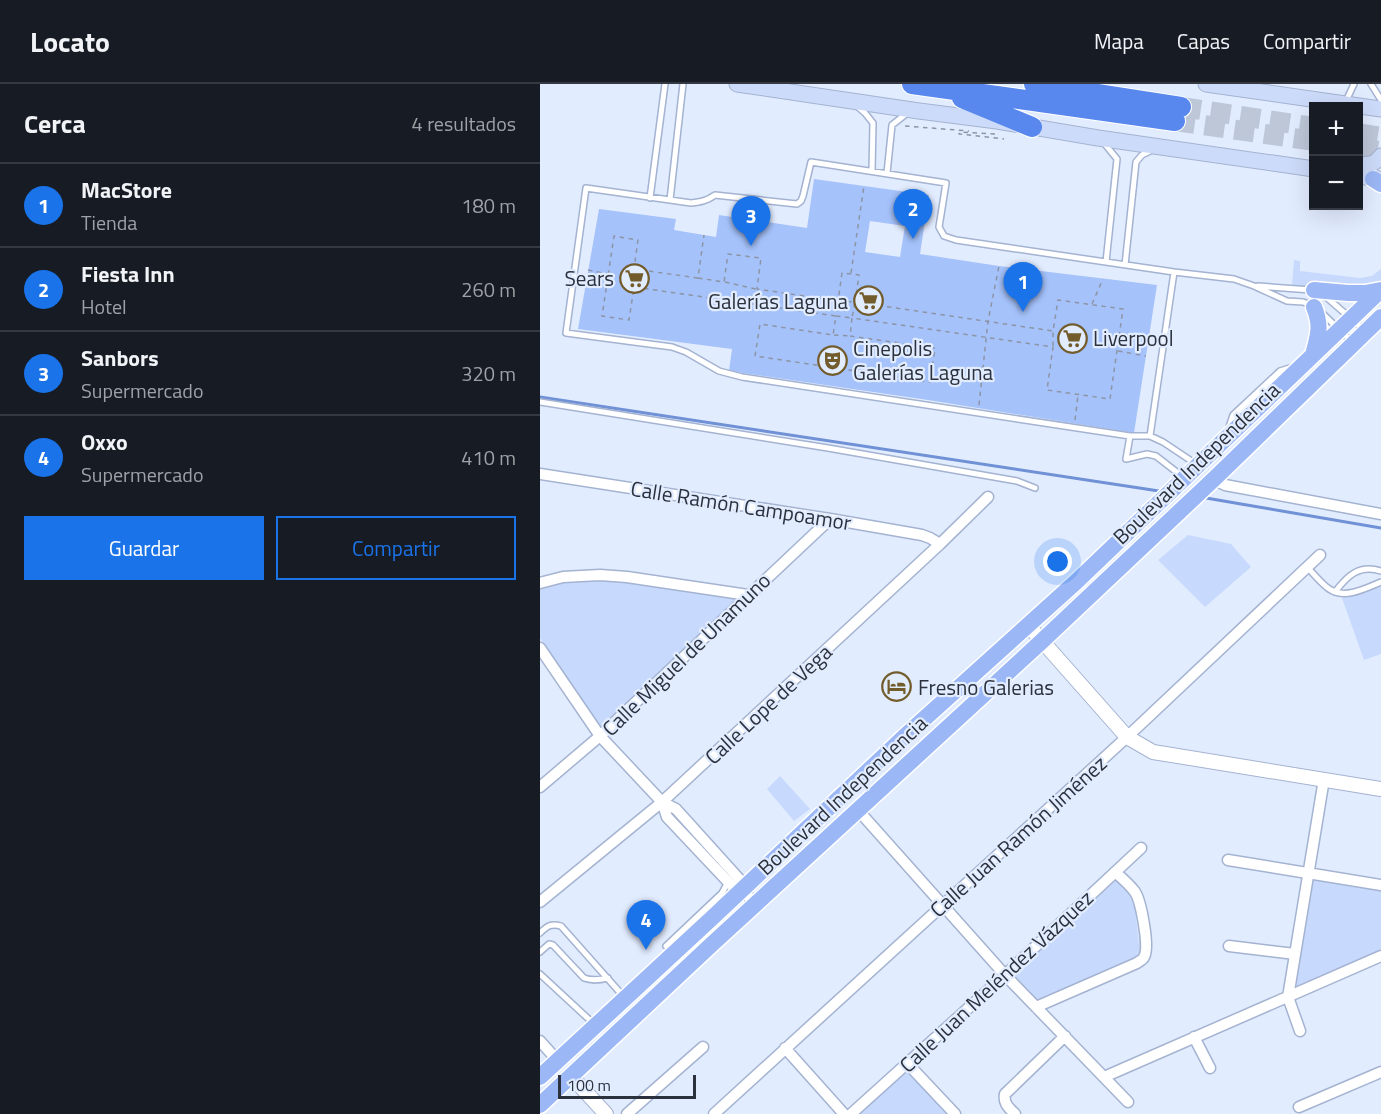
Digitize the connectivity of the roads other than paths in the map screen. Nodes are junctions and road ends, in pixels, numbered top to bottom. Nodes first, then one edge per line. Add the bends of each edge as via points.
1 (665, 84) edge
2 (683, 84) edge
3 (737, 84) edge
4 (912, 84) edge
5 (1034, 84) edge
6 (1206, 84) edge
7 (1354, 84) edge
8 (1371, 84) edge
9 (934, 87) junction
10 (845, 100) junction
11 (1381, 100) edge
12 (1330, 102) edge
13 (1345, 102) edge
14 (1363, 106) joint
15 (1381, 109) edge
16 (919, 111) junction
17 (1381, 123) edge
18 (1032, 127) junction
19 (1098, 138) junction
20 (1164, 147) junction
21 (1216, 154) junction
22 (1381, 156) edge
23 (1309, 158) edge
24 (1363, 164) edge
25 (1309, 168) edge
26 (872, 171) junction
27 (887, 173) junction
28 (650, 198) junction
29 (670, 200) junction
30 (1106, 262) junction
31 (1125, 265) junction
32 (1174, 272) junction
33 (1254, 286) junction
34 (1381, 290) edge
35 (1314, 298) junction
36 (1381, 317) edge
37 (1345, 324) junction
38 (1361, 338) junction
39 (1309, 359) junction
40 (540, 402) edge
41 (1130, 436) junction
42 (1150, 436) junction
43 (1198, 465) junction
44 (540, 474) edge
45 (1214, 479) junction
46 (1178, 484) junction
47 (1035, 488) dead end
48 (988, 497) dead end
49 (1381, 514) edge
50 (830, 519) junction
51 (1145, 543) junction
52 (940, 544) junction
53 (1320, 555) dead end
54 (1306, 567) junction
55 (1381, 571) edge
56 (1381, 582) edge
57 (540, 583) edge
58 (1335, 592) junction
59 (748, 595) junction
60 (1028, 625) junction
61 (1042, 641) junction
62 (540, 648) edge
63 (544, 666) edge
64 (600, 736) junction
65 (1127, 736) junction
66 (904, 737) junction
67 (1324, 779) junction
68 (540, 787) edge
69 (1381, 789) edge
70 (838, 799) junction
71 (662, 802) junction
72 (858, 810) junction
73 (1141, 848) dead end
74 (710, 854) junction
75 (809, 855) junction
76 (1228, 860) dead end
77 (1115, 872) junction
78 (1309, 873) junction
79 (1381, 885) edge
80 (735, 886) junction
81 (540, 902) edge
82 (756, 904) junction
83 (943, 905) junction
84 (540, 933) edge
85 (666, 946) dead end
86 (1229, 946) dead end
87 (540, 952) edge
88 (1295, 954) junction
89 (1381, 956) edge
90 (540, 974) edge
91 (1005, 975) junction
92 (608, 978) junction
93 (1288, 997) junction
94 (622, 1001) junction
95 (1036, 1007) junction
96 (595, 1026) junction
97 (1300, 1030) dead end
98 (1065, 1036) junction
99 (1194, 1038) junction
100 (540, 1041) edge
101 (703, 1047) dead end
102 (785, 1048) junction
103 (558, 1061) junction
104 (907, 1063) junction
105 (1210, 1068) dead end
106 (1381, 1072) edge
107 (571, 1076) junction
108 (540, 1077) edge
109 (1104, 1077) junction
110 (540, 1094) edge
111 (1128, 1102) dead end
112 (540, 1105) edge
113 (1299, 1107) dead end
114 (606, 1114) edge
115 (627, 1114) edge
116 (714, 1114) edge
117 (844, 1114) edge
118 (851, 1114) edge
119 (955, 1114) edge
120 (1015, 1114) edge

1 - 28 lane
2 - 29 lane
3 - 10 main road
4 - 9 highway
5 - 9 highway via 1178,114
6 - 12 main road
7 - 13 lane
8 - 11 lane
9 - 18 highway
10 - 16 main road
10 - 26 lane via 865,112 873,123
14 - 15 main road
14 - 17 main road
16 - 18 main road
16 - 27 lane via 905,114 892,124
18 - 19 main road
19 - 20 main road
19 - 30 lane via 1117,159
20 - 21 main road
20 - 31 lane via 1151,150 1136,162
21 - 23 main road via 1245,152
21 - 25 main road
22 - 24 main road via 1377,162
26 - 27 lane
26 - 29 lane via 811,162 803,196 797,204 715,195 701,202
27 - 30 lane via 946,183 939,227 944,236
28 - 29 lane
28 - 41 lane via 586,188 566,333 672,347 719,371 742,377
30 - 31 lane
31 - 32 lane
32 - 33 lane via 1234,279
32 - 42 lane
33 - 35 lane
33 - 35 lane via 1287,301
34 - 35 main road
34 - 37 main road, Boulevard Independencia
35 - 37 lane
35 - 37 lane via 1325,295
35 - 39 main road via 1320,326
36 - 38 main road, Boulevard Independencia
37 - 38 lane
37 - 38 lane
37 - 39 main road, Boulevard Independencia
38 - 45 main road, Boulevard Independencia
39 - 43 main road, Boulevard Independencia
40 - 47 lane via 828,448 1017,481
41 - 42 lane
41 - 46 lane via 1126,459 1156,456
42 - 43 lane
43 - 46 main road, Boulevard Independencia
44 - 50 street, Calle Ramón Campoamor
45 - 49 street via 1225,485
45 - 51 main road, Boulevard Independencia
46 - 51 main road via 1191,485 1192,493
46 - 60 main road, Boulevard Independencia
48 - 52 street, Calle Lope de Vega
50 - 52 street, Calle Ramón Campoamor via 922,535
50 - 59 street, Calle Miguel de Unamuno
51 - 61 main road, Boulevard Independencia
52 - 71 street, Calle Lope de Vega
53 - 54 street, Calle Juan Ramón Jiménez
54 - 58 lane
54 - 65 street, Calle Juan Ramón Jiménez
55 - 58 lane via 1366,568 1356,572
56 - 58 lane via 1353,593
57 - 59 street via 600,575
59 - 64 street, Calle Miguel de Unamuno
60 - 61 street
60 - 66 main road, Boulevard Independencia
61 - 65 street
61 - 72 main road, Boulevard Independencia
62 - 63 street
63 - 64 street
64 - 68 street, Calle Miguel de Unamuno
64 - 71 street
65 - 67 street via 1153,752
65 - 83 street, Calle Juan Ramón Jiménez
66 - 70 main road, Boulevard Independencia
66 - 72 main road via 857,798
67 - 69 street
67 - 78 street
70 - 75 main road via 838,814 811,843
70 - 80 main road, Boulevard Independencia
71 - 74 street via 676,809
71 - 81 street, Calle Lope de Vega
72 - 75 main road, Boulevard Independencia
72 - 83 street
73 - 77 street, Calle Juan Meléndez Vázquez
74 - 80 street
74 - 80 street via 741,881
75 - 82 main road, Boulevard Independencia
76 - 78 street
77 - 91 street, Calle Juan Meléndez Vázquez
77 - 95 street via 1138,898 1146,947 1144,957
78 - 79 street
78 - 88 street
80 - 82 street
80 - 85 lane via 722,893
80 - 94 main road, Boulevard Independencia
82 - 107 main road, Boulevard Independencia
83 - 91 street
83 - 102 street, Calle Juan Ramón Jiménez
84 - 92 lane via 547,926 561,926
86 - 88 street
87 - 92 lane via 553,945 584,978
88 - 93 street
89 - 93 street
90 - 96 lane
91 - 95 street
91 - 104 street, Calle Juan Meléndez Vázquez
92 - 94 lane
93 - 97 street
93 - 99 street
94 - 96 main road, Boulevard Independencia
94 - 107 main road via 574,1059
95 - 98 street
96 - 103 main road, Boulevard Independencia
98 - 109 street
98 - 120 street via 1005,1094 1006,1104
99 - 105 street
99 - 109 street
100 - 103 street
101 - 115 street
102 - 116 street, Calle Juan Ramón Jiménez
102 - 117 street
103 - 108 main road, Boulevard Independencia
103 - 110 main road via 556,1076
104 - 118 street, Calle Juan Meléndez Vázquez
104 - 119 street
106 - 113 street
107 - 112 main road, Boulevard Independencia
107 - 114 street
109 - 111 street

